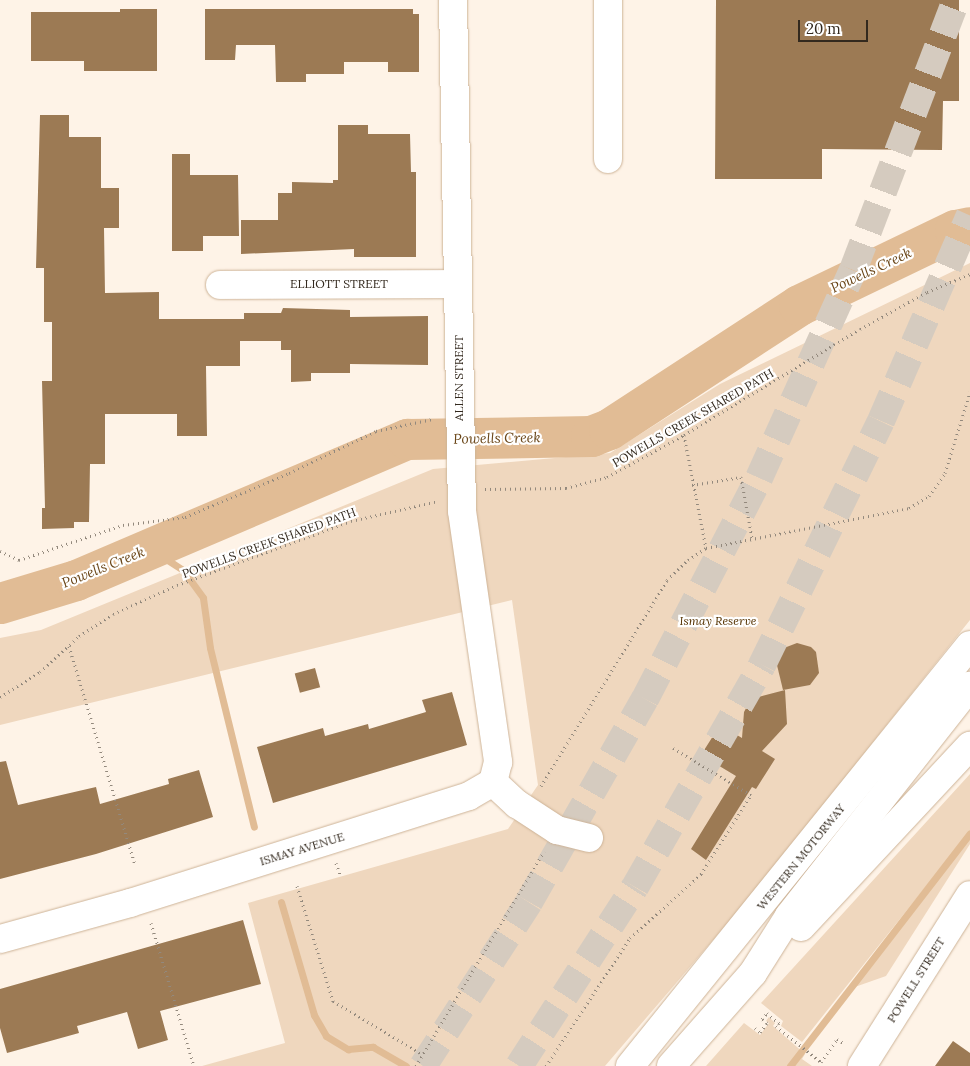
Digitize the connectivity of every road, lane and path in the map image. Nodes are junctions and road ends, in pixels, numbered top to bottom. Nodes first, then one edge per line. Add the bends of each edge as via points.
1 (453, 0) edge
2 (608, 0) edge
3 (608, 159) dead end
4 (970, 274) edge
5 (458, 284) junction
6 (220, 285) dead end
7 (970, 392) edge
8 (433, 419) dead end
9 (684, 435) junction
10 (692, 485) junction
11 (463, 509) junction
12 (752, 538) junction
13 (706, 548) junction
14 (0, 552) edge
15 (970, 645) edge
16 (69, 646) junction
17 (970, 686) edge
18 (0, 697) edge
19 (970, 746) edge
20 (673, 748) dead end
21 (493, 782) junction
22 (541, 786) dead end
23 (557, 830) junction
24 (588, 838) dead end
25 (135, 864) dead end
26 (297, 886) dead end
27 (970, 895) edge
28 (145, 898) junction
29 (0, 939) edge
30 (753, 973) junction
31 (755, 1028) dead end
32 (422, 1054) junction
33 (856, 1056) edge
34 (194, 1066) edge
35 (416, 1066) edge
36 (546, 1066) edge
37 (630, 1066) edge
38 (671, 1066) edge

1 - 5 main road, ALLEN STREET
2 - 3 main road
4 - 9 path, POWELLS CREEK SHARED PATH via 927,292 860,329
5 - 6 main road, ELLIOTT STREET
5 - 11 main road, ALLEN STREET
7 - 12 path via 945,473 928,496 909,508
8 - 14 path via 376,431 185,518 124,525 19,560
9 - 10 path
9 - 11 path, POWELLS CREEK SHARED PATH via 628,466 588,483 566,488 501,487
10 - 12 path via 741,476
10 - 13 path
11 - 16 path, POWELLS CREEK SHARED PATH via 351,521 177,585 113,614
11 - 21 main road, ALLEN STREET via 498,762
12 - 13 path
13 - 22 path via 666,580
15 - 37 main road, WESTERN MOTORWAY
16 - 18 path, POWELLS CREEK SHARED PATH via 40,672
16 - 25 path
17 - 30 main road via 789,916
19 - 30 main road via 802,927
20 - 36 path via 751,795 700,874 630,938
21 - 23 main road via 517,804
21 - 28 main road, ISMAY AVENUE via 469,796
23 - 24 main road
23 - 32 path
26 - 32 path via 333,1001
27 - 33 main road, POWELL STREET
28 - 29 main road, ISMAY AVENUE
28 - 34 path
30 - 38 main road
31 - 33 path via 760,1032 767,1023 762,1019 767,1013 778,1023 776,1026 821,1062 837,1039
32 - 35 path

